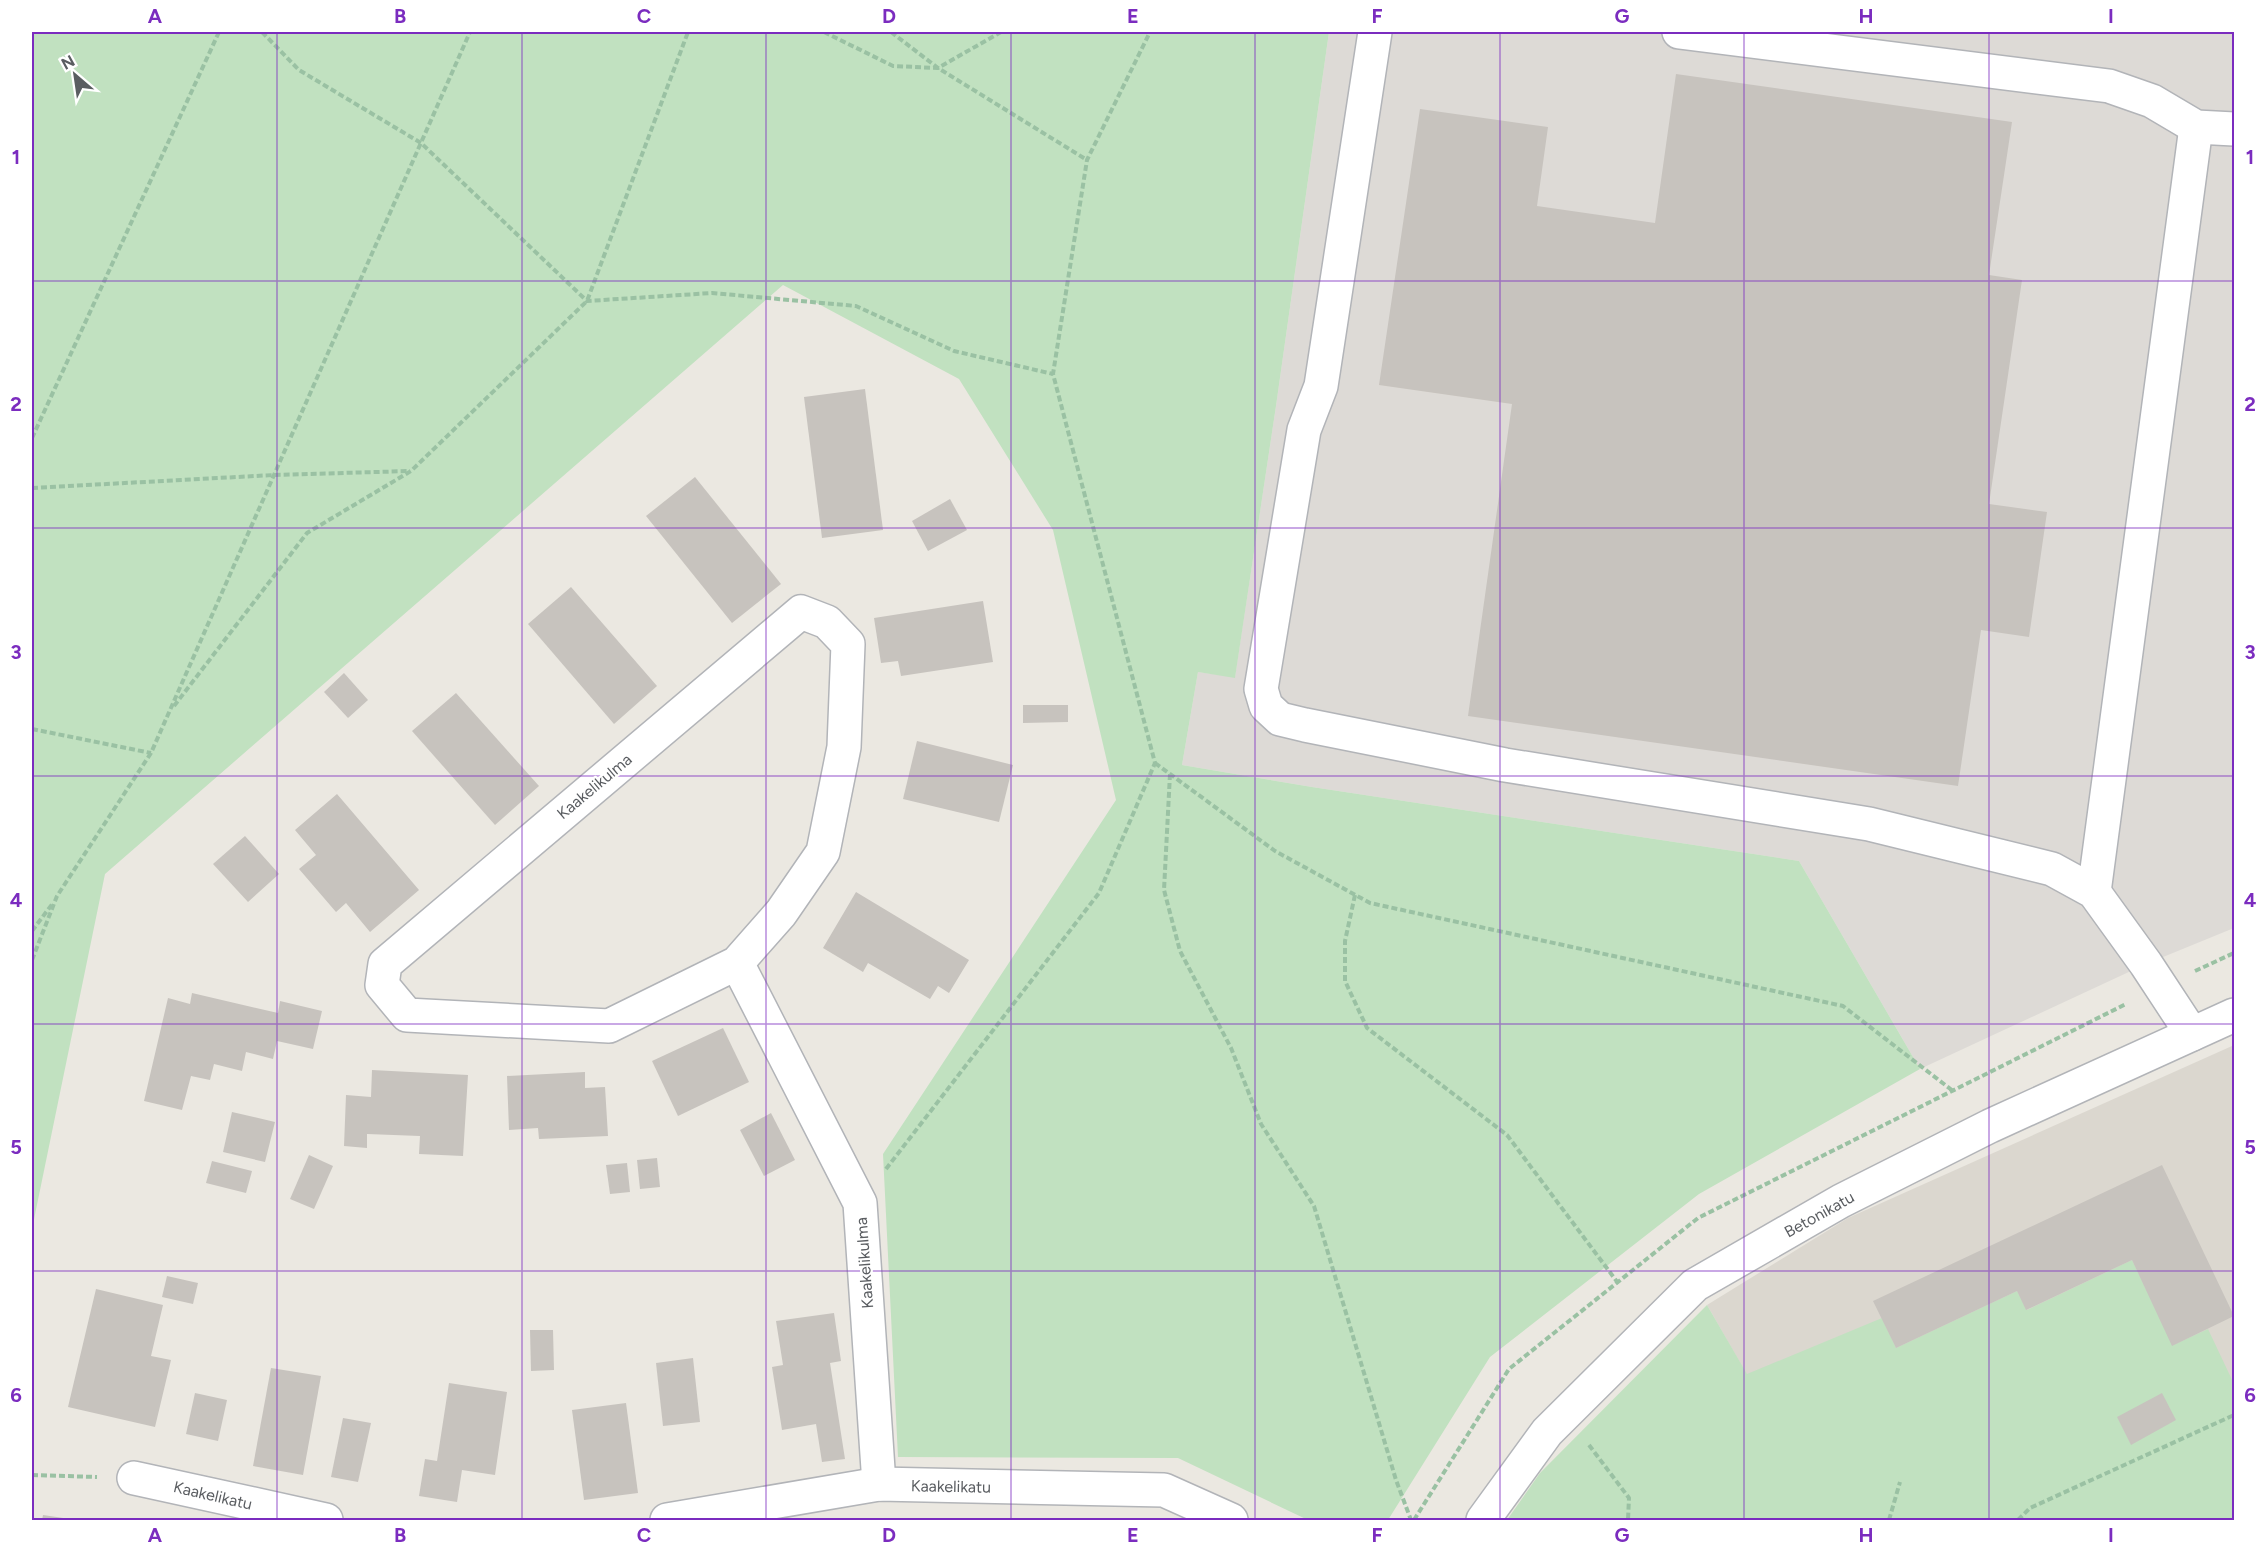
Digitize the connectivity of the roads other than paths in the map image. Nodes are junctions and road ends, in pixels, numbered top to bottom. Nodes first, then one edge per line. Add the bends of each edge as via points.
1 (1375, 32) edge
2 (1680, 32) edge
3 (2196, 127) junction
4 (2235, 129) edge
5 (2094, 892) junction
6 (738, 963) junction
7 (2235, 1015) edge
8 (2192, 1034) junction
9 (134, 1478) road end
10 (879, 1484) junction
11 (326, 1521) edge
12 (667, 1521) edge
13 (1231, 1521) edge
14 (1483, 1521) edge

1 - 5 street via 1321,386 1304,430 1272,620 1261,689 1266,706 1280,718 1305,725 1505,765 1869,824 2052,869
2 - 3 street via 2109,86 2152,101
3 - 4 street
3 - 5 street
5 - 8 street
6 - 6 street, Kaakelikulma via 609,1026 407,1015 382,985 385,964 801,612 827,622 848,644 844,747 823,852 781,913
6 - 10 street, Kaakelikulma via 860,1203
7 - 8 street, Betonikatu
8 - 14 street, Betonikatu via 1990,1126 1841,1201 1695,1285 1547,1432
9 - 11 street, Kaakelikatu
10 - 12 street, Kaakelikatu
10 - 13 street, Kaakelikatu via 1164,1490

